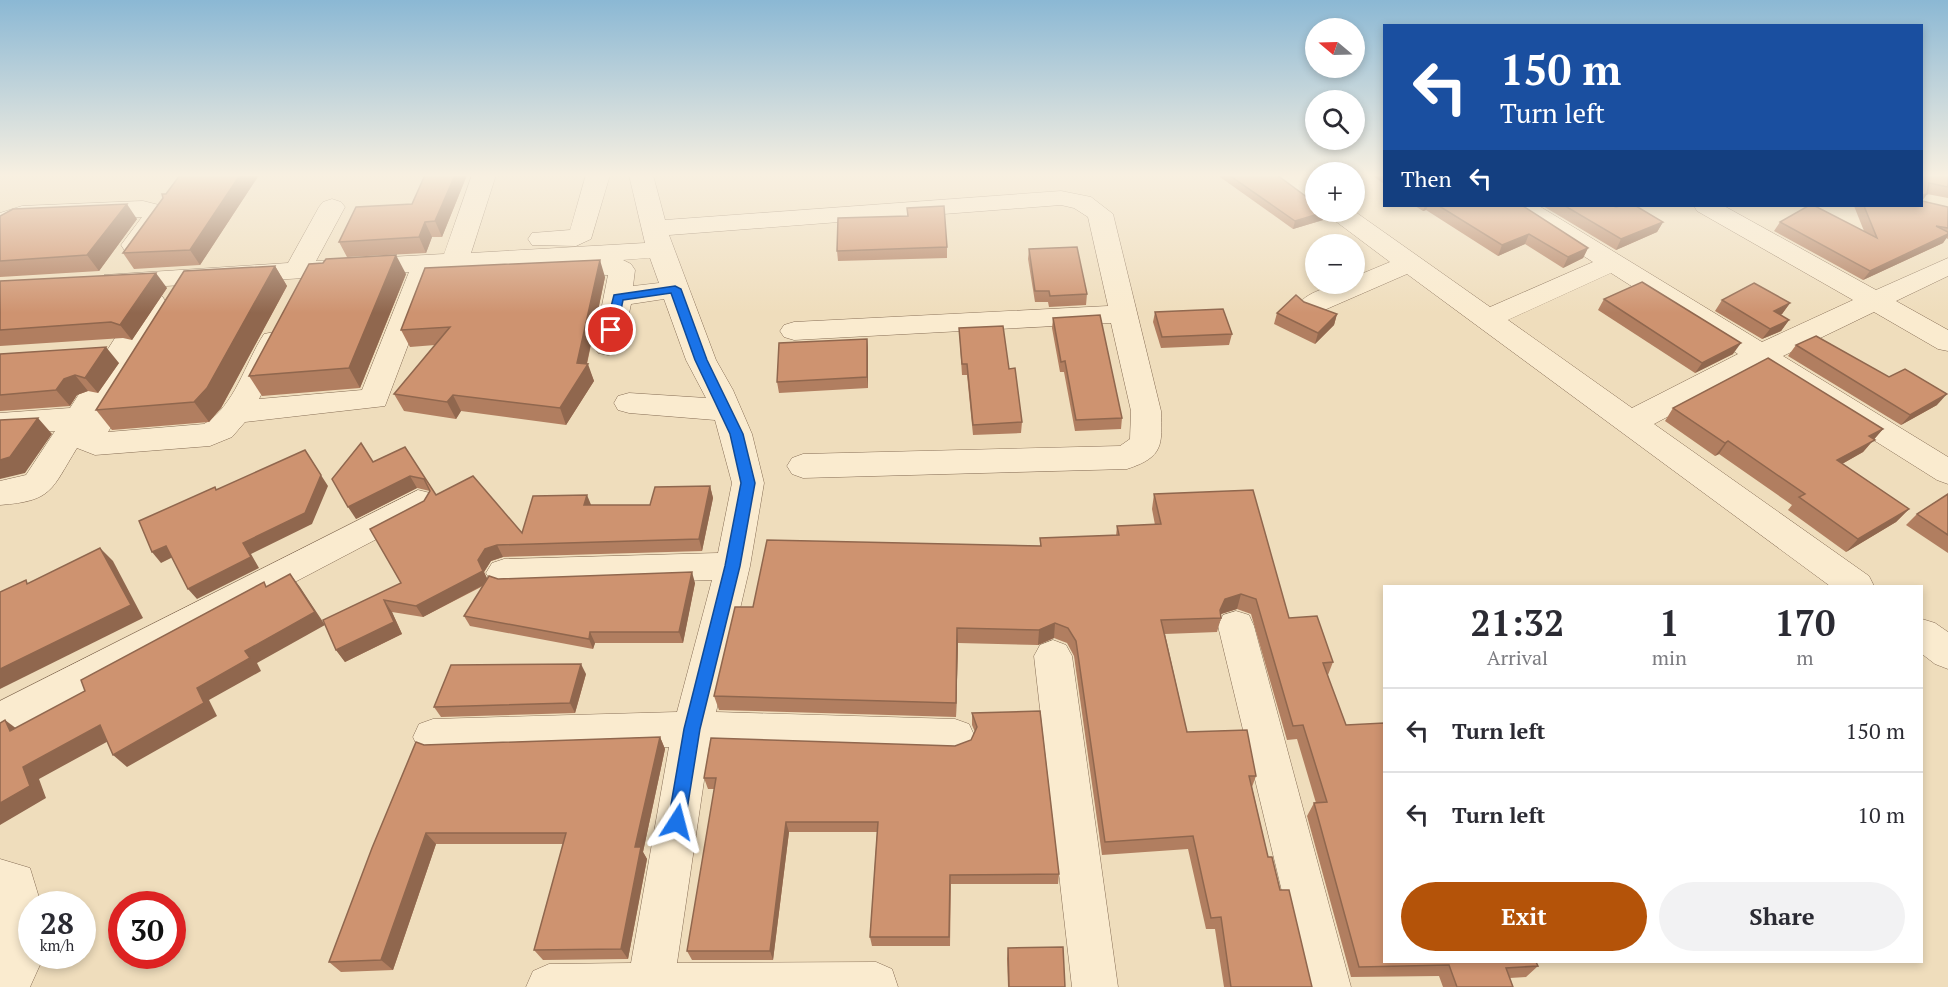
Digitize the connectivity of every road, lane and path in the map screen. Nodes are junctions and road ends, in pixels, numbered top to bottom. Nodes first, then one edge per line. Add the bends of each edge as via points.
1 (150, 221) edge
2 (326, 221) edge
3 (468, 221) edge
4 (586, 221) edge
5 (653, 221) edge
6 (834, 221) edge
7 (1102, 221) edge
8 (1545, 221) edge
9 (1733, 221) edge
10 (1353, 222) edge
11 (658, 239) junction
12 (458, 251) junction
13 (1410, 263) junction
14 (1612, 263) junction
15 (1948, 266) edge
16 (422, 271) junction
17 (190, 277) junction
18 (147, 285) junction
19 (299, 286) junction
20 (675, 289) junction
21 (618, 297) junction
22 (1875, 299) junction
23 (1312, 305) edge
24 (1122, 314) junction
25 (1487, 319) junction
26 (794, 331) dead end
27 (1948, 342) edge
28 (608, 346) dead end
29 (123, 350) junction
30 (89, 352) edge
31 (1760, 355) junction
32 (628, 403) dead end
33 (727, 410) junction
34 (236, 412) junction
35 (81, 418) junction
36 (1629, 423) junction
37 (0, 424) edge
38 (803, 466) dead end
39 (1948, 472) edge
40 (0, 493) edge
41 (418, 502) edge
42 (733, 566) junction
43 (504, 573) dead end
44 (1855, 585) edge
45 (1236, 626) dead end
46 (1923, 635) edge
47 (1948, 653) edge
48 (1053, 656) dead end
49 (0, 720) edge
50 (692, 729) junction
51 (433, 737) dead end
52 (955, 737) dead end
53 (0, 880) edge
54 (0, 985) edge
55 (876, 985) dead end
56 (549, 987) edge
57 (650, 987) edge
58 (1095, 987) edge
59 (1328, 987) edge

1 - 18 street via 96,286
2 - 19 street
3 - 12 street
4 - 12 street via 582,234 576,238
5 - 11 street
6 - 11 street
7 - 24 street
8 - 14 street
9 - 22 street
10 - 13 street
11 - 12 street
11 - 20 street
12 - 16 street
13 - 23 street
13 - 25 street
14 - 25 street
14 - 31 street
15 - 22 street
16 - 19 street
16 - 21 street via 618,267 622,274
16 - 34 street via 374,399
17 - 18 street
17 - 19 street
17 - 34 street via 89,442 204,437 221,432
18 - 29 street via 158,294
19 - 34 street
20 - 21 street
20 - 33 street via 701,360
21 - 28 street
22 - 27 street
22 - 31 street
24 - 26 street
24 - 38 street via 1146,411 1146,444 1127,457
25 - 36 street
29 - 30 street
29 - 35 street
31 - 36 street
31 - 39 street
32 - 33 street
33 - 42 street via 748,483
35 - 37 street
35 - 40 street via 38,484 24,491
36 - 44 street
41 - 49 street
42 - 43 street
42 - 50 street
45 - 59 street
46 - 47 street
48 - 58 street
50 - 51 street
50 - 52 street
50 - 57 street
53 - 54 street via 15,883 24,940 23,958
55 - 57 street
56 - 57 street

